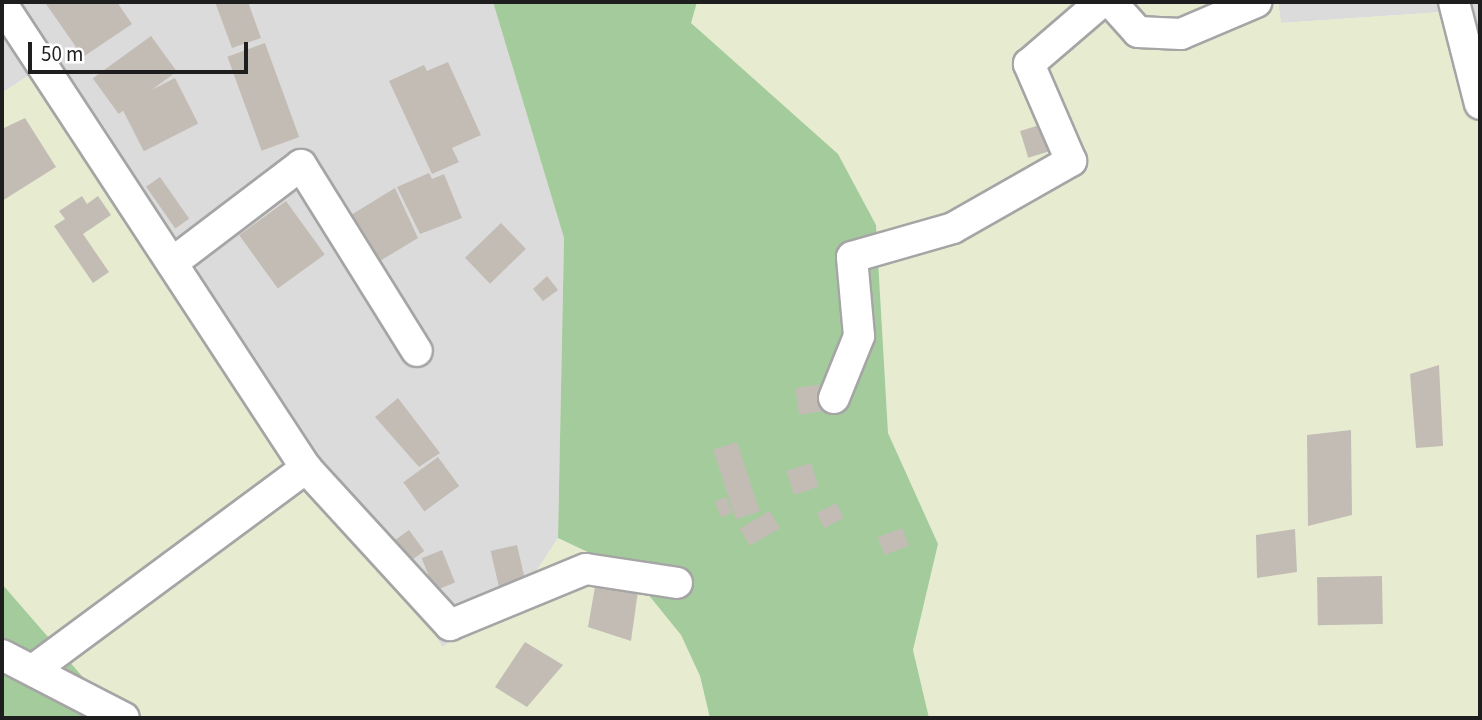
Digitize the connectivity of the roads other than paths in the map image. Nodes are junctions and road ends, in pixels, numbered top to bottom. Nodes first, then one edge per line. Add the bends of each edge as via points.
1 (1101, 2) edge
2 (1111, 2) edge
3 (1256, 2) edge
4 (2, 4) edge
5 (1464, 8) edge
6 (1480, 104) edge
7 (172, 263) junction
8 (417, 351) dead end
9 (835, 398) dead end
10 (306, 468) junction
11 (677, 583) dead end
12 (2, 656) edge
13 (33, 670) junction
14 (124, 718) edge

1 - 9 street via 1029,64 1071,161 953,228 852,257 859,336
2 - 3 street via 1138,32 1181,34
4 - 7 street
5 - 6 street
7 - 8 street via 301,165
7 - 10 street
10 - 11 street via 450,625 586,569
10 - 13 street
12 - 13 street
13 - 14 street

